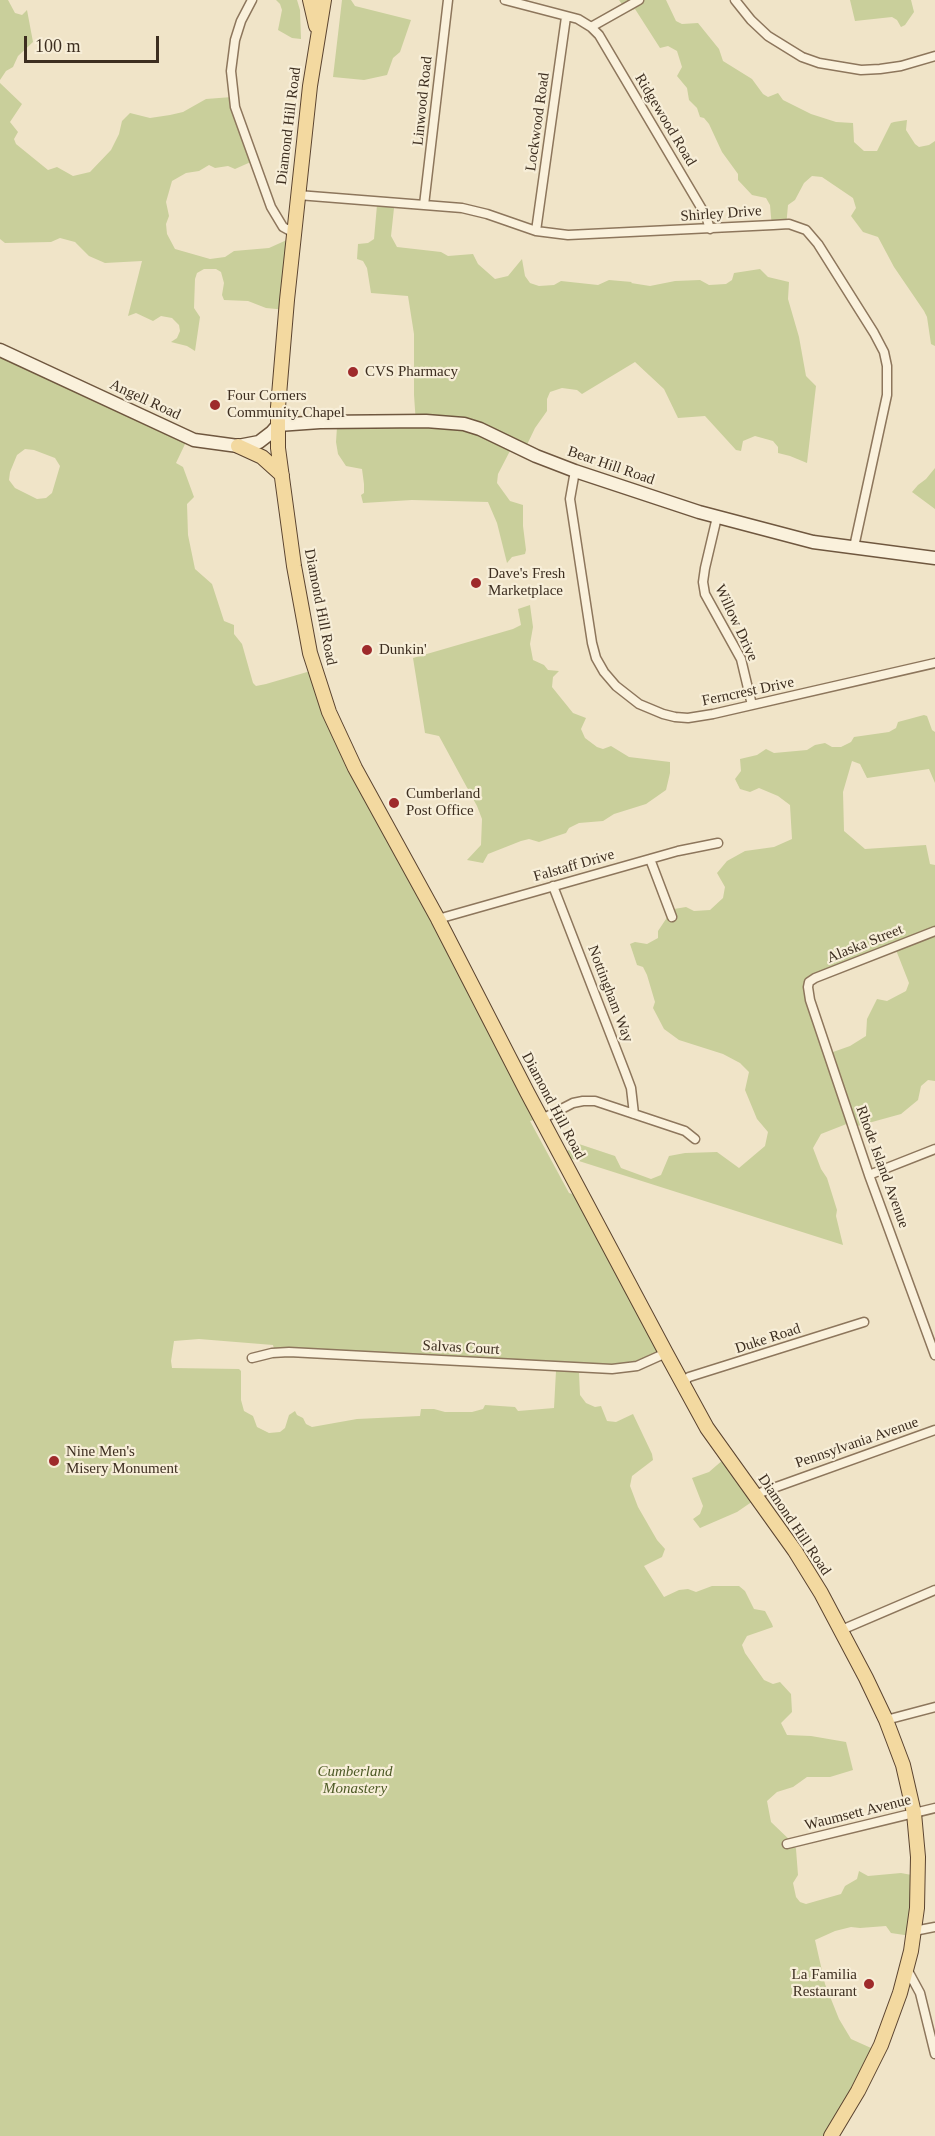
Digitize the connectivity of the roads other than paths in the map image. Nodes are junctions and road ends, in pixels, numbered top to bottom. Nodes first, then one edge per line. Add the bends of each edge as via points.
1 (252, 0) edge
2 (310, 0) edge
3 (324, 0) edge
4 (448, 0) edge
5 (505, 0) edge
6 (639, 0) edge
7 (735, 0) edge
8 (566, 17) junction
9 (591, 27) junction
10 (318, 34) junction
11 (935, 56) edge
12 (298, 195) junction
13 (424, 205) junction
14 (711, 229) junction
15 (536, 231) junction
16 (294, 233) junction
17 (0, 350) edge
18 (278, 425) junction
19 (238, 447) junction
20 (575, 471) junction
21 (282, 475) junction
22 (717, 517) junction
23 (854, 547) junction
24 (935, 558) edge
25 (935, 663) edge
26 (752, 705) junction
27 (718, 843) dead end
28 (650, 859) junction
29 (552, 886) junction
30 (672, 916) dead end
31 (438, 919) junction
32 (935, 931) edge
33 (808, 987) joint
34 (634, 1114) junction
35 (542, 1119) junction
36 (695, 1139) dead end
37 (935, 1149) edge
38 (869, 1175) junction
39 (864, 1322) dead end
40 (666, 1353) junction
41 (935, 1355) edge
42 (252, 1358) dead end
43 (682, 1383) junction
44 (935, 1430) edge
45 (754, 1495) junction
46 (935, 1590) edge
47 (839, 1631) junction
48 (935, 1707) edge
49 (886, 1720) junction
50 (935, 1808) edge
51 (914, 1813) junction
52 (787, 1844) dead end
53 (935, 1927) edge
54 (914, 1931) junction
55 (907, 1969) junction
56 (935, 2054) edge
57 (831, 2136) edge

1 - 16 street via 235,40 231,71 235,107 274,213 283,227
2 - 10 main road, Diamond Hill Road
3 - 10 main road, Diamond Hill Road
4 - 13 street, Linwood Road
5 - 8 street
6 - 9 street
7 - 11 street via 768,36 819,63 880,69
8 - 9 street
8 - 15 street, Lockwood Road
9 - 14 street, Ridgewood Road
10 - 12 main road, Diamond Hill Road
12 - 13 street, Shirley Drive
12 - 16 main road, Diamond Hill Road
13 - 15 street, Shirley Drive via 462,208
14 - 15 street, Shirley Drive via 577,235
14 - 23 street, Shirley Drive via 789,224 806,230 884,352 887,395
16 - 18 main road, Diamond Hill Road
17 - 19 street, Angell Road via 194,440
18 - 19 street, Angell Road via 259,442
18 - 20 street, Bear Hill Road via 403,421 464,424
18 - 21 main road, Diamond Hill Road
19 - 21 main road via 262,457
20 - 22 street, Bear Hill Road
20 - 26 street, Ferncrest Drive via 570,499 586,611 596,658 604,672 626,695 663,714 688,718
21 - 31 main road, Diamond Hill Road via 303,620 321,690 355,768
22 - 23 street, Bear Hill Road via 813,542
22 - 26 street, Willow Drive via 705,568 705,594 741,659
23 - 24 street, Bear Hill Road
25 - 26 street, Ferncrest Drive
27 - 28 street, Falstaff Drive
28 - 29 street, Falstaff Drive
28 - 30 street
29 - 31 street, Falstaff Drive
29 - 34 street, Nottingham Way via 625,1072
31 - 35 main road, Diamond Hill Road
32 - 33 street, Alaska Street via 815,978
33 - 38 street, Rhode Island Avenue
34 - 35 street via 584,1101
34 - 36 street via 685,1131
35 - 40 main road, Diamond Hill Road
37 - 38 street
38 - 41 street, Rhode Island Avenue
39 - 43 street, Duke Road via 689,1377
40 - 42 street, Salvas Court via 637,1366 612,1369 289,1352
40 - 43 main road, Diamond Hill Road
43 - 45 main road, Diamond Hill Road via 707,1428
44 - 45 street, Pennsylvania Avenue
45 - 47 main road, Diamond Hill Road via 795,1551
46 - 47 street
47 - 49 main road, Diamond Hill Road
48 - 49 street
49 - 51 main road, Diamond Hill Road via 903,1765
50 - 51 street, Waumsett Avenue
51 - 52 street, Waumsett Avenue
51 - 54 main road, Diamond Hill Road via 919,1884
53 - 54 street
54 - 55 main road, Diamond Hill Road
55 - 56 street via 920,1994
55 - 57 main road, Diamond Hill Road via 876,2055

